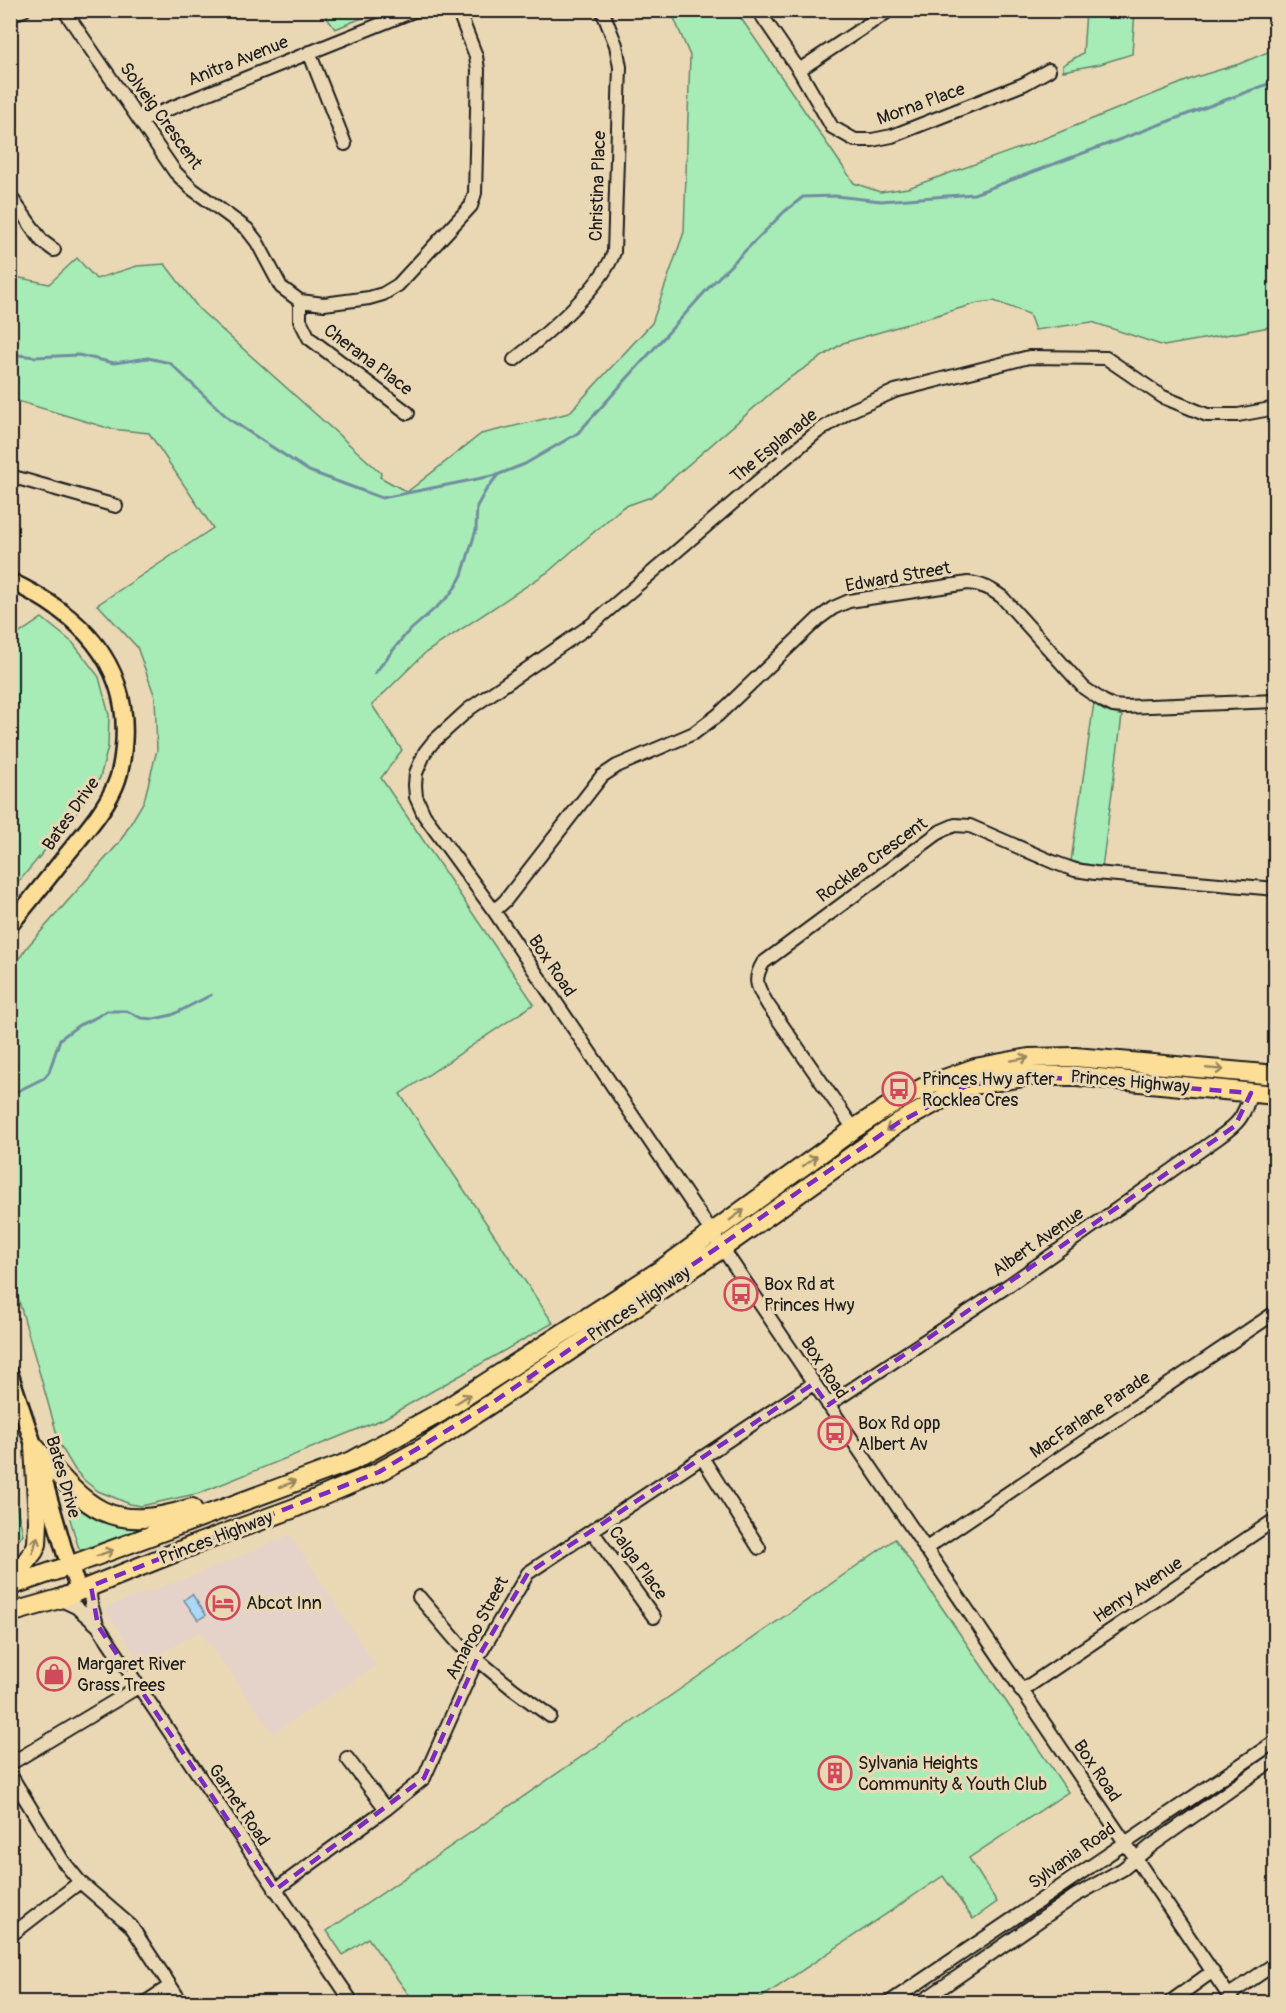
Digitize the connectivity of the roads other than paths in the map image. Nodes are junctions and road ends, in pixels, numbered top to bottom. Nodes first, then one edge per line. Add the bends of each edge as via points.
1 (24, 10) edge
2 (64, 10) edge
3 (416, 10) edge
4 (458, 10) edge
5 (602, 10) edge
6 (758, 10) edge
7 (891, 10) edge
8 (10, 15) edge
9 (309, 52) junction
10 (800, 70) junction
11 (1049, 70) dead end
12 (142, 121) junction
13 (345, 144) dead end
14 (10, 196) edge
15 (54, 250) dead end
16 (300, 301) junction
17 (514, 360) dead end
18 (1275, 408) edge
19 (408, 412) dead end
20 (10, 476) edge
21 (116, 506) dead end
22 (10, 581) edge
23 (1275, 701) edge
24 (424, 815) joint
25 (1275, 889) edge
26 (494, 911) junction
27 (10, 925) edge
28 (1275, 1075) edge
29 (1251, 1093) junction
30 (1275, 1095) edge
31 (854, 1129) junction
32 (716, 1241) junction
33 (1275, 1312) edge
34 (10, 1374) edge
35 (813, 1384) junction
36 (828, 1405) junction
37 (34, 1446) junction
38 (703, 1459) junction
39 (220, 1509) junction
40 (1275, 1520) edge
41 (592, 1532) junction
42 (759, 1548) dead end
43 (925, 1549) junction
44 (69, 1566) junction
45 (10, 1576) edge
46 (10, 1586) edge
47 (85, 1588) junction
48 (418, 1597) dead end
49 (59, 1599) junction
50 (10, 1613) edge
51 (654, 1617) dead end
52 (98, 1626) junction
53 (477, 1659) junction
54 (138, 1687) junction
55 (1021, 1691) junction
56 (550, 1716) dead end
57 (1275, 1741) edge
58 (347, 1758) dead end
59 (1275, 1758) edge
60 (10, 1764) edge
61 (10, 1774) edge
62 (386, 1809) junction
63 (1124, 1842) junction
64 (1134, 1858) junction
65 (80, 1882) junction
66 (275, 1890) junction
67 (10, 1936) edge
68 (1275, 1963) edge
69 (1213, 1971) junction
70 (171, 1986) junction
71 (1231, 1999) edge
72 (146, 2002) edge
73 (181, 2002) edge
74 (352, 2002) edge
75 (890, 2002) edge
76 (921, 2002) edge
77 (1170, 2002) edge

1 - 8 street
2 - 12 street, Solveig Crescent
3 - 9 street, Anitra Avenue
4 - 16 street via 478,70 471,206 390,291 324,304
5 - 17 street, Christina Place via 620,67 614,252 598,280 551,329
6 - 10 street, Morna Place
7 - 10 street
9 - 12 street, Anitra Avenue
9 - 13 street
10 - 11 street, Morna Place via 832,127 863,141 892,136 1024,84
12 - 16 street, Solveig Crescent via 175,172 202,197 248,229 281,287
14 - 15 street via 42,242
16 - 19 street, Cherana Place via 300,320 309,338
18 - 24 street, The Esplanade via 1238,415 1207,415 1163,397 1106,358 1029,357 895,391 850,411 772,469 591,625 479,701 433,742 416,773 416,797
20 - 21 street
22 - 27 main road, Bates Drive via 59,609 91,638 117,683 123,702 124,730 116,784 98,815
23 - 26 street, Edward Street via 1113,706 1084,688 1012,607 980,584 849,601 818,619 694,733 617,765 602,776
24 - 26 street, Box Road
25 - 31 street, Rocklea Crescent via 1075,870 970,826 955,825 941,831 764,963 756,974 758,988 768,1005
26 - 32 street, Box Road
31 -> 28 highway, Princes Highway via 930,1084 975,1068 1029,1058 1075,1057
29 - 30 highway, Princes Highway
29 -> 32 highway, Princes Highway via 1077,1076 1030,1076 966,1086 898,1122
29 - 36 street, Albert Avenue via 1245,1114 1227,1132 1009,1285
32 -> 31 highway, Princes Highway
32 - 35 street, Box Road
39 -> 32 highway, Princes Highway via 352,1461 441,1412 642,1282
32 -> 47 highway, Princes Highway via 492,1403 423,1448 379,1472 292,1509
33 - 43 street, MacFarlane Parade
34 - 37 main road, Bates Drive
35 - 36 street, Box Road
35 - 38 street, Amaroo Street
36 - 43 street, Box Road
37 - 39 highway via 74,1492 107,1513 135,1519 197,1507
37 - 44 main road, Bates Drive
45 -> 37 highway via 30,1558 36,1544
38 - 41 street, Amaroo Street
38 - 42 street
44 -> 39 highway, Princes Highway
40 - 55 street, Henry Avenue
41 - 51 street, Calga Place
41 - 53 street, Amaroo Street via 528,1573
43 - 55 street, Box Road
44 - 46 highway, Princes Highway
44 - 47 main road, Bates Drive
47 - 49 highway, Princes Highway
47 - 52 street, Garnet Road
48 - 53 street via 460,1646
49 - 50 highway, Princes Highway
49 - 52 street, Garnet Road via 76,1607
52 - 54 street, Garnet Road
53 - 56 street
53 - 62 street, Amaroo Street via 424,1778
54 - 60 street
54 - 66 street, Garnet Road
55 - 63 street, Box Road
57 - 63 street, Sylvania Road
58 - 62 street
59 - 64 street
61 - 65 street
62 - 66 street, Amaroo Street
63 - 64 street, Box Road
63 - 75 street, Sylvania Road
64 - 69 street, Box Road
64 - 76 street
65 - 67 street
65 - 70 street via 131,1926
66 - 74 street, Garnet Road
68 - 71 street
69 - 71 street, Box Road
69 - 77 street
70 - 72 street
70 - 73 street

